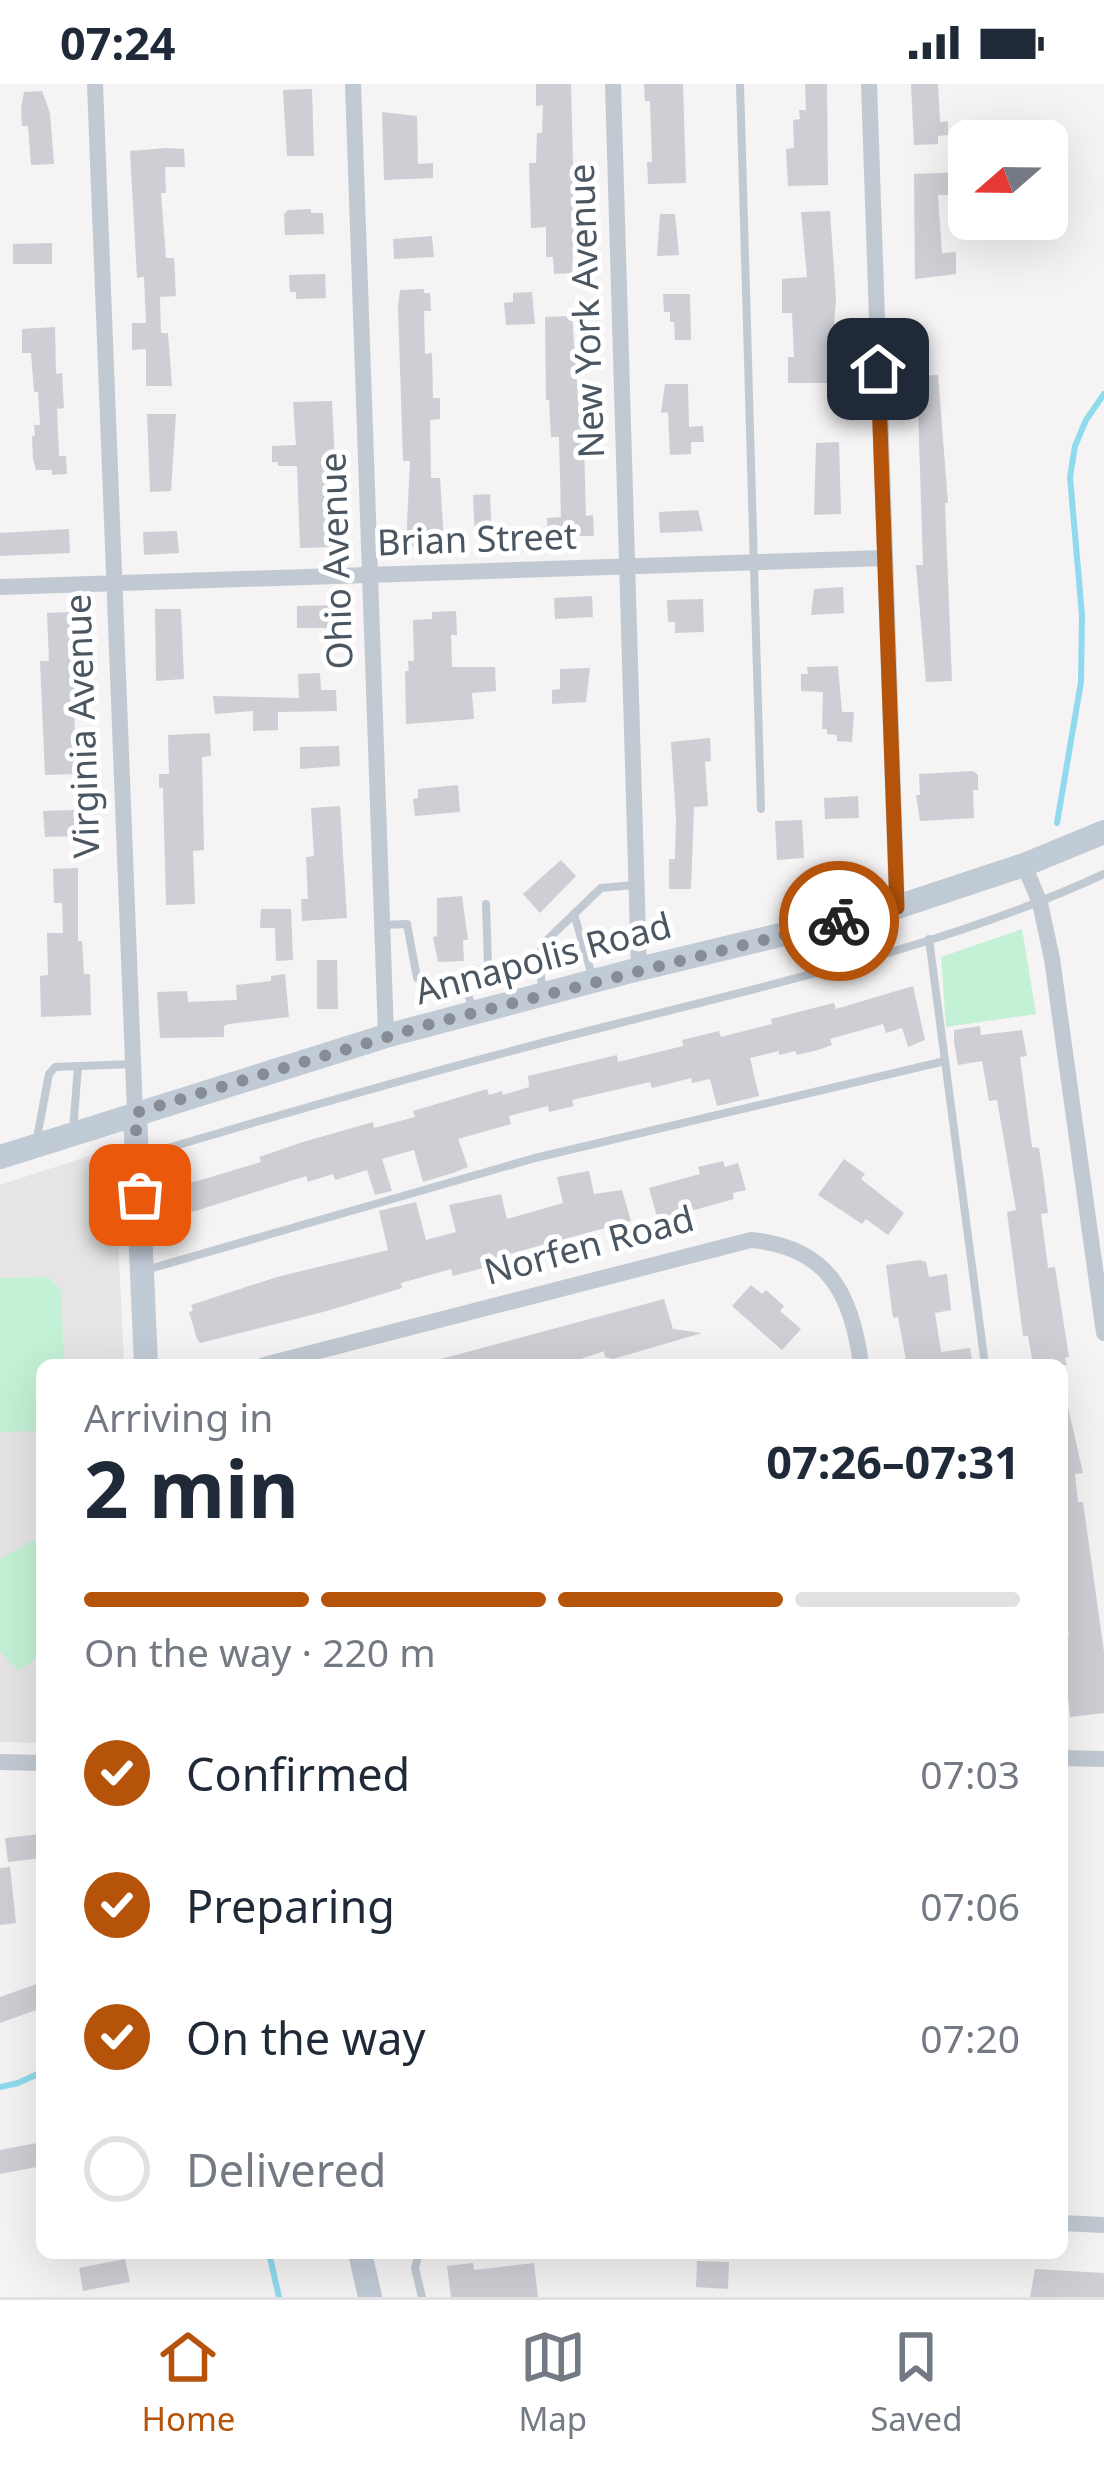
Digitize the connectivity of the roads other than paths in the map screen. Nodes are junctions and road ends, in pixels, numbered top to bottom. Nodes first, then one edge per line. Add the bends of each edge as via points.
1 (95, 84) edge
2 (353, 84) edge
3 (613, 84) edge
4 (740, 84) edge
5 (868, 84) edge
6 (885, 558) junction
7 (755, 562) junction
8 (627, 567) junction
9 (370, 575) junction
10 (112, 584) junction
11 (0, 587) edge
12 (761, 809) dead end
13 (1104, 832) edge
14 (1024, 865) junction
15 (1104, 874) edge
16 (636, 884) junction
17 (1040, 903) junction
18 (486, 904) dead end
19 (897, 907) junction
20 (574, 914) junction
21 (382, 925) junction
22 (929, 939) junction
23 (638, 969) junction
24 (464, 980) junction
25 (593, 981) junction
26 (542, 994) junction
27 (473, 1013) junction
28 (386, 1036) junction
29 (945, 1060) junction
30 (133, 1064) junction
31 (78, 1066) junction
32 (135, 1113) junction
33 (74, 1133) junction
34 (35, 1145) junction
35 (0, 1157) edge
36 (139, 1157) junction
37 (142, 1271) junction
38 (1104, 1333) edge
39 (146, 1359) edge
40 (287, 1359) edge
41 (860, 1359) edge
42 (984, 1359) edge
43 (1068, 1758) edge
44 (1104, 1760) edge
45 (0, 1762) edge
46 (36, 1763) edge
47 (1068, 2223) edge
48 (1104, 2225) edge
49 (361, 2259) edge
50 (418, 2259) edge
51 (370, 2297) edge
52 (422, 2297) edge

1 - 10 street, Virginia Avenue
2 - 9 street, Ohio Avenue
3 - 8 street, New York Avenue
4 - 7 lane
5 - 6 street
6 - 7 street, Brian Street
6 - 19 street
7 - 8 street, Brian Street
7 - 12 lane
8 - 9 street, Brian Street
8 - 16 street, New York Avenue
9 - 10 street, Brian Street
9 - 21 street, Ohio Avenue
10 - 11 street, Brian Street
10 - 30 street, Virginia Avenue
13 - 14 main road, Annapolis Road
14 - 17 street
14 - 19 main road, Annapolis Road
15 - 17 lane
16 - 20 lane via 601,888
16 - 23 street, New York Avenue
17 - 22 lane
17 - 38 street
18 - 24 lane via 488,965
19 - 23 main road, Annapolis Road
20 - 25 lane
20 - 26 lane via 539,954
21 - 24 lane via 407,924 417,978 428,986
21 - 28 street, Ohio Avenue
22 - 29 lane
22 - 36 lane via 393,1080
23 - 25 main road, Annapolis Road
24 - 27 lane
25 - 26 main road, Annapolis Road
26 - 27 main road, Annapolis Road
27 - 28 main road, Annapolis Road
28 - 32 main road, Annapolis Road
29 - 37 lane via 535,1158
29 - 42 lane
30 - 31 lane
30 - 32 street, Virginia Avenue
31 - 33 lane
31 - 34 lane via 49,1074
32 - 33 main road, Annapolis Road
32 - 36 main road, Virginia Avenue
33 - 34 main road, Annapolis Road
34 - 35 main road, Annapolis Road
36 - 37 main road, Virginia Avenue
37 - 39 main road, Virginia Avenue
40 - 41 street, Norfen Road via 751,1240 799,1250 819,1264 849,1307
43 - 44 street
45 - 46 street
47 - 48 street
49 - 51 main road
50 - 52 lane

